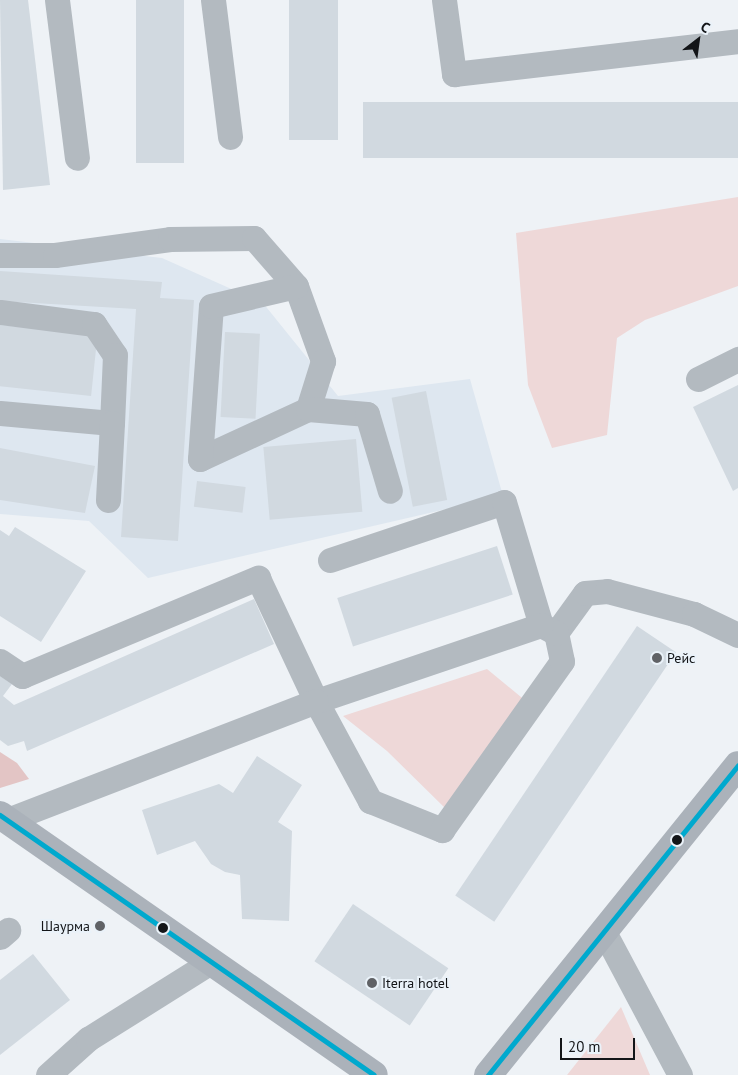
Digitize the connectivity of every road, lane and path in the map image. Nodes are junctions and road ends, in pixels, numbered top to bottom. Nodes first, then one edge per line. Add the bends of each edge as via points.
1 (57, 0) edge
2 (212, 0) edge
3 (444, 0) edge
4 (738, 41) edge
5 (230, 137) dead end
6 (77, 158) dead end
7 (0, 255) edge
8 (296, 286) junction
9 (0, 312) edge
10 (738, 359) edge
11 (698, 379) dead end
12 (308, 409) junction
13 (0, 413) edge
14 (112, 423) junction
15 (390, 491) dead end
16 (108, 500) dead end
17 (330, 560) dead end
18 (548, 629) junction
19 (738, 635) edge
20 (0, 661) edge
21 (316, 701) junction
22 (738, 765) edge
23 (4, 818) edge
24 (603, 930) junction
25 (209, 963) junction
26 (48, 1075) edge
27 (374, 1075) edge
28 (488, 1075) edge
29 (680, 1075) edge

1 - 6 lane
2 - 5 lane
3 - 4 lane via 454,74
7 - 8 lane via 55,255 170,239 254,238
8 - 12 lane via 323,361
8 - 12 lane via 211,306 200,459
9 - 14 lane via 94,324 115,355
10 - 11 lane
12 - 15 lane via 367,414
13 - 14 lane
14 - 16 lane
17 - 18 lane via 504,502
18 - 19 lane via 585,594 607,591 694,614
18 - 21 lane
18 - 21 lane via 562,661 442,830 370,801
20 - 21 lane via 22,676 258,578
21 - 23 lane
22 - 24 main road
23 - 25 main road
24 - 28 main road
24 - 29 lane
25 - 26 lane via 88,1039
25 - 27 main road

